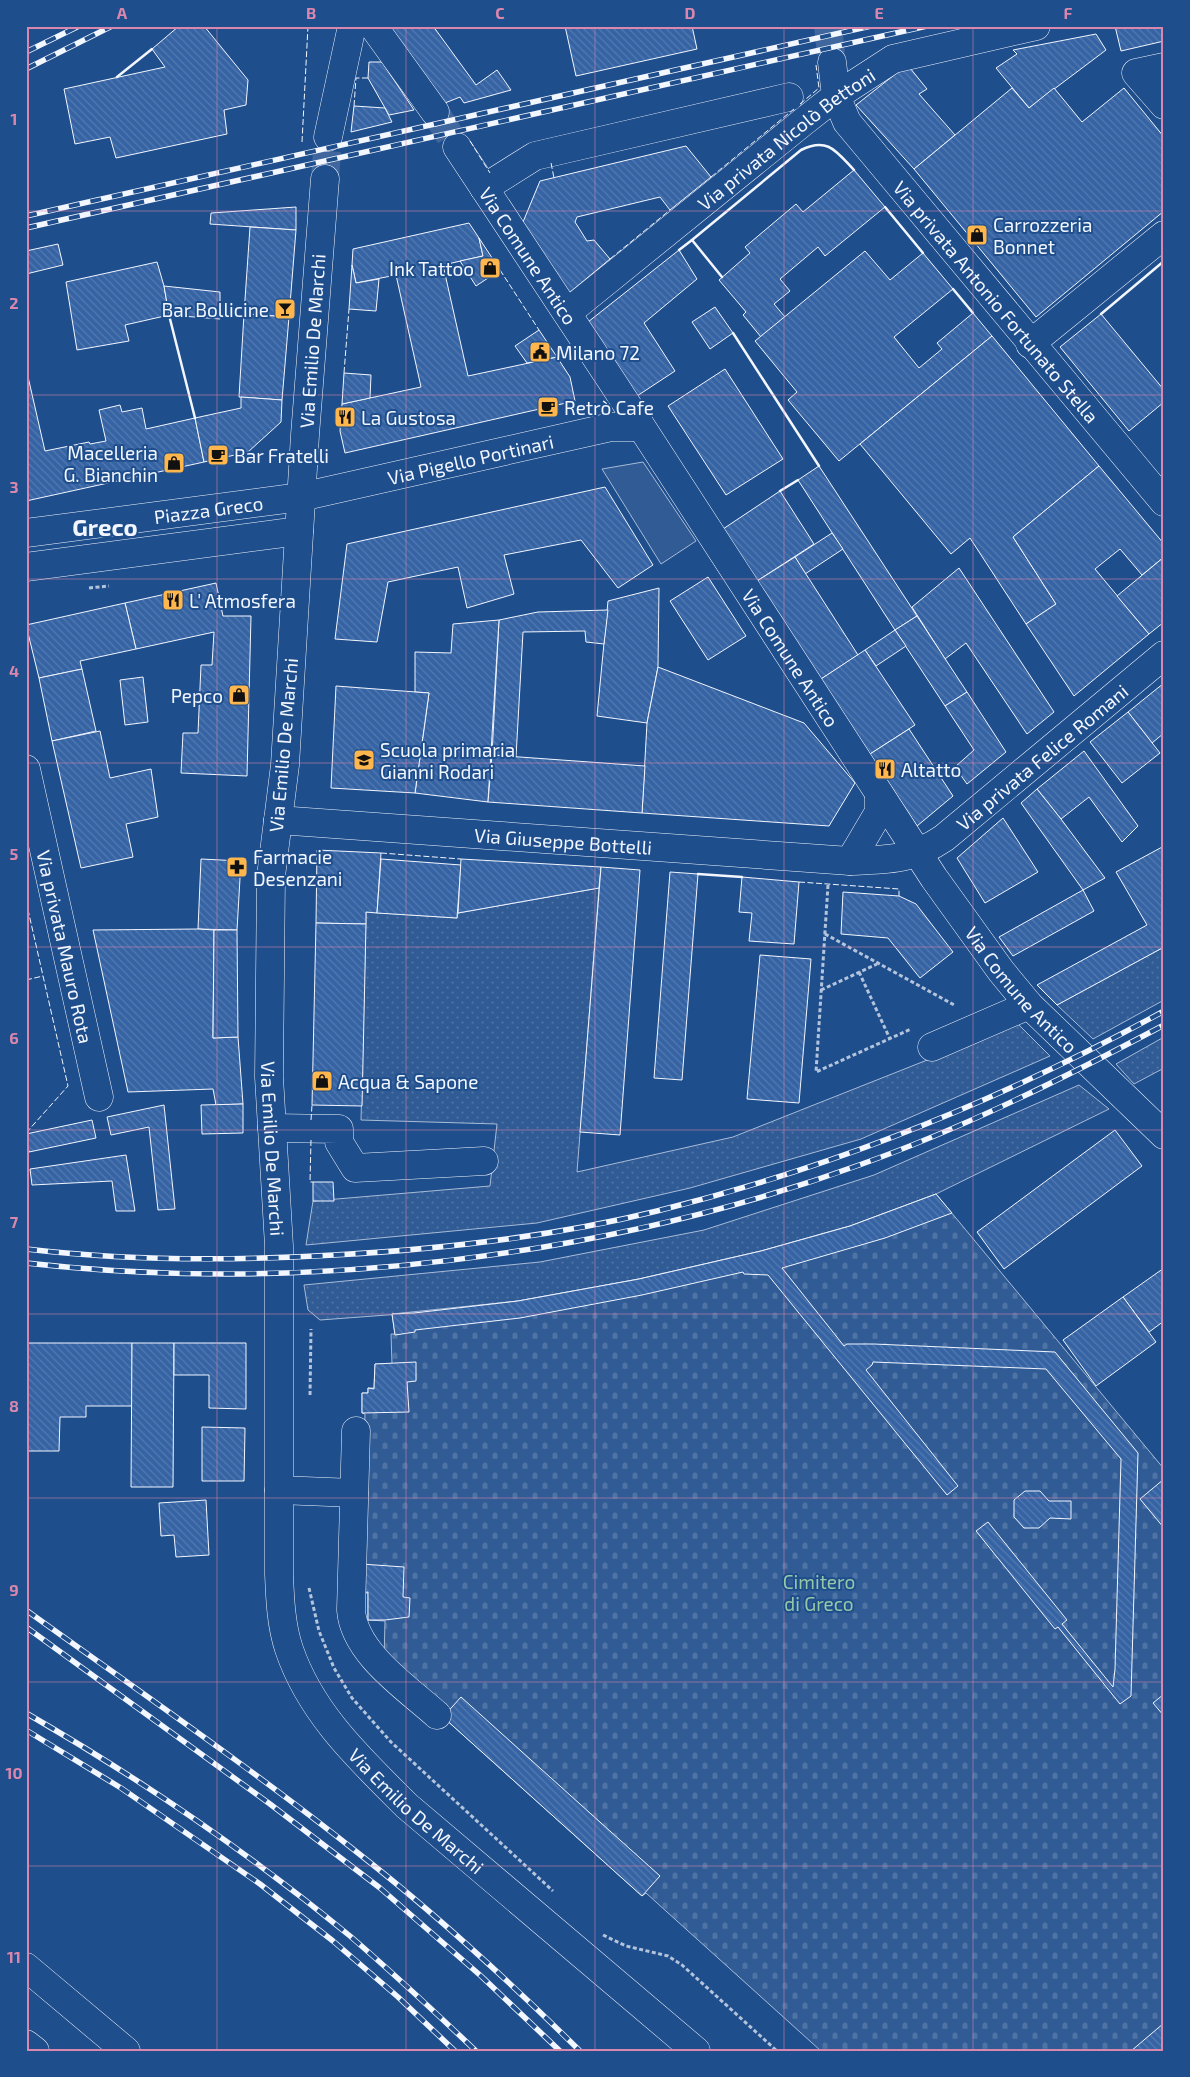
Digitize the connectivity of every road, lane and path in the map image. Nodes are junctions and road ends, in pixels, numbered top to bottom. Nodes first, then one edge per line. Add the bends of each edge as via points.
1 (334, 26) edge
2 (352, 26) edge
3 (373, 26) edge
4 (1036, 26) edge
5 (832, 62) tunnel mouth
6 (1164, 67) edge
7 (836, 96) junction
8 (789, 97) dead end
9 (1164, 105) edge
10 (435, 112) tunnel mouth
11 (457, 147) tunnel mouth
12 (325, 179) tunnel mouth
13 (484, 188) junction
14 (1164, 235) edge
15 (567, 313) junction
16 (1030, 344) junction
17 (641, 427) junction
18 (301, 497) junction
19 (1164, 502) edge
20 (299, 530) junction
21 (26, 534) edge
22 (26, 567) edge
23 (1164, 655) edge
24 (26, 769) edge
25 (879, 794) junction
26 (278, 820) junction
27 (917, 854) junction
28 (840, 861) junction
29 (825, 934) junction
30 (878, 964) junction
31 (859, 972) junction
32 (821, 990) junction
33 (1029, 1004) junction
34 (951, 1012) dead end
35 (924, 1037) joint
36 (890, 1039) junction
37 (99, 1097) dead end
38 (272, 1128) junction
39 (1164, 1136) edge
40 (484, 1161) dead end
41 (311, 1329) dead end
42 (310, 1396) dead end
43 (356, 1431) dead end
44 (279, 1490) junction
45 (354, 1493) junction
46 (437, 1715) dead end
47 (600, 1934) dead end
48 (26, 1968) edge
49 (26, 2044) edge
50 (35, 2051) edge
51 (126, 2051) edge
52 (696, 2051) edge
53 (777, 2051) edge

1 - 2 street via 328,137
3 - 10 street
4 - 7 street, Via privata Nicolò Bettoni via 893,59
5 - 7 street, Via privata Antonio Fortunato Stella
6 - 9 street via 1136,73
7 - 15 street, Via privata Nicolò Bettoni
7 - 16 street, Via privata Antonio Fortunato Stella via 847,122
8 - 13 street via 535,156
11 - 13 street, Via Comune Antico
12 - 18 street, Via Emilio De Marchi
13 - 15 street, Via Comune Antico
14 - 16 street
15 - 17 street, Via Comune Antico
16 - 19 street, Via privata Antonio Fortunato Stella
17 - 18 street, Via Pigello Portinari via 611,427
17 - 25 street, Via Comune Antico
18 - 20 street, Via Emilio De Marchi
18 - 21 street, Piazza Greco
20 - 22 street, Piazza Greco
20 - 26 street, Via Emilio De Marchi
23 - 27 street, Via privata Felice Romani via 944,838
24 - 37 street, Via privata Mauro Rota
25 - 27 street, Via Comune Antico
25 - 28 street via 879,812
26 - 28 street, Via Giuseppe Bottelli
26 - 38 street, Via Emilio De Marchi via 271,876 269,1077
27 - 28 street, Via Giuseppe Bottelli via 900,859
27 - 33 street, Via Comune Antico via 1001,971
28 - 29 path
29 - 30 path
29 - 32 path
30 - 31 path
30 - 34 path via 959,1008
31 - 32 path
31 - 36 path
32 - 36 path via 816,1072
33 - 35 street
33 - 39 street, Via Comune Antico
35 - 36 path
38 - 40 street via 339,1129 339,1142 355,1168
38 - 44 street, Via Emilio De Marchi via 279,1246
41 - 42 path
43 - 45 street
44 - 45 street
44 - 52 street, Via Emilio De Marchi via 281,1615 302,1683 326,1721 407,1806
45 - 46 street via 351,1610 355,1630 375,1659
47 - 53 path via 626,1946 668,1956 682,1965
48 - 51 street
49 - 50 street

